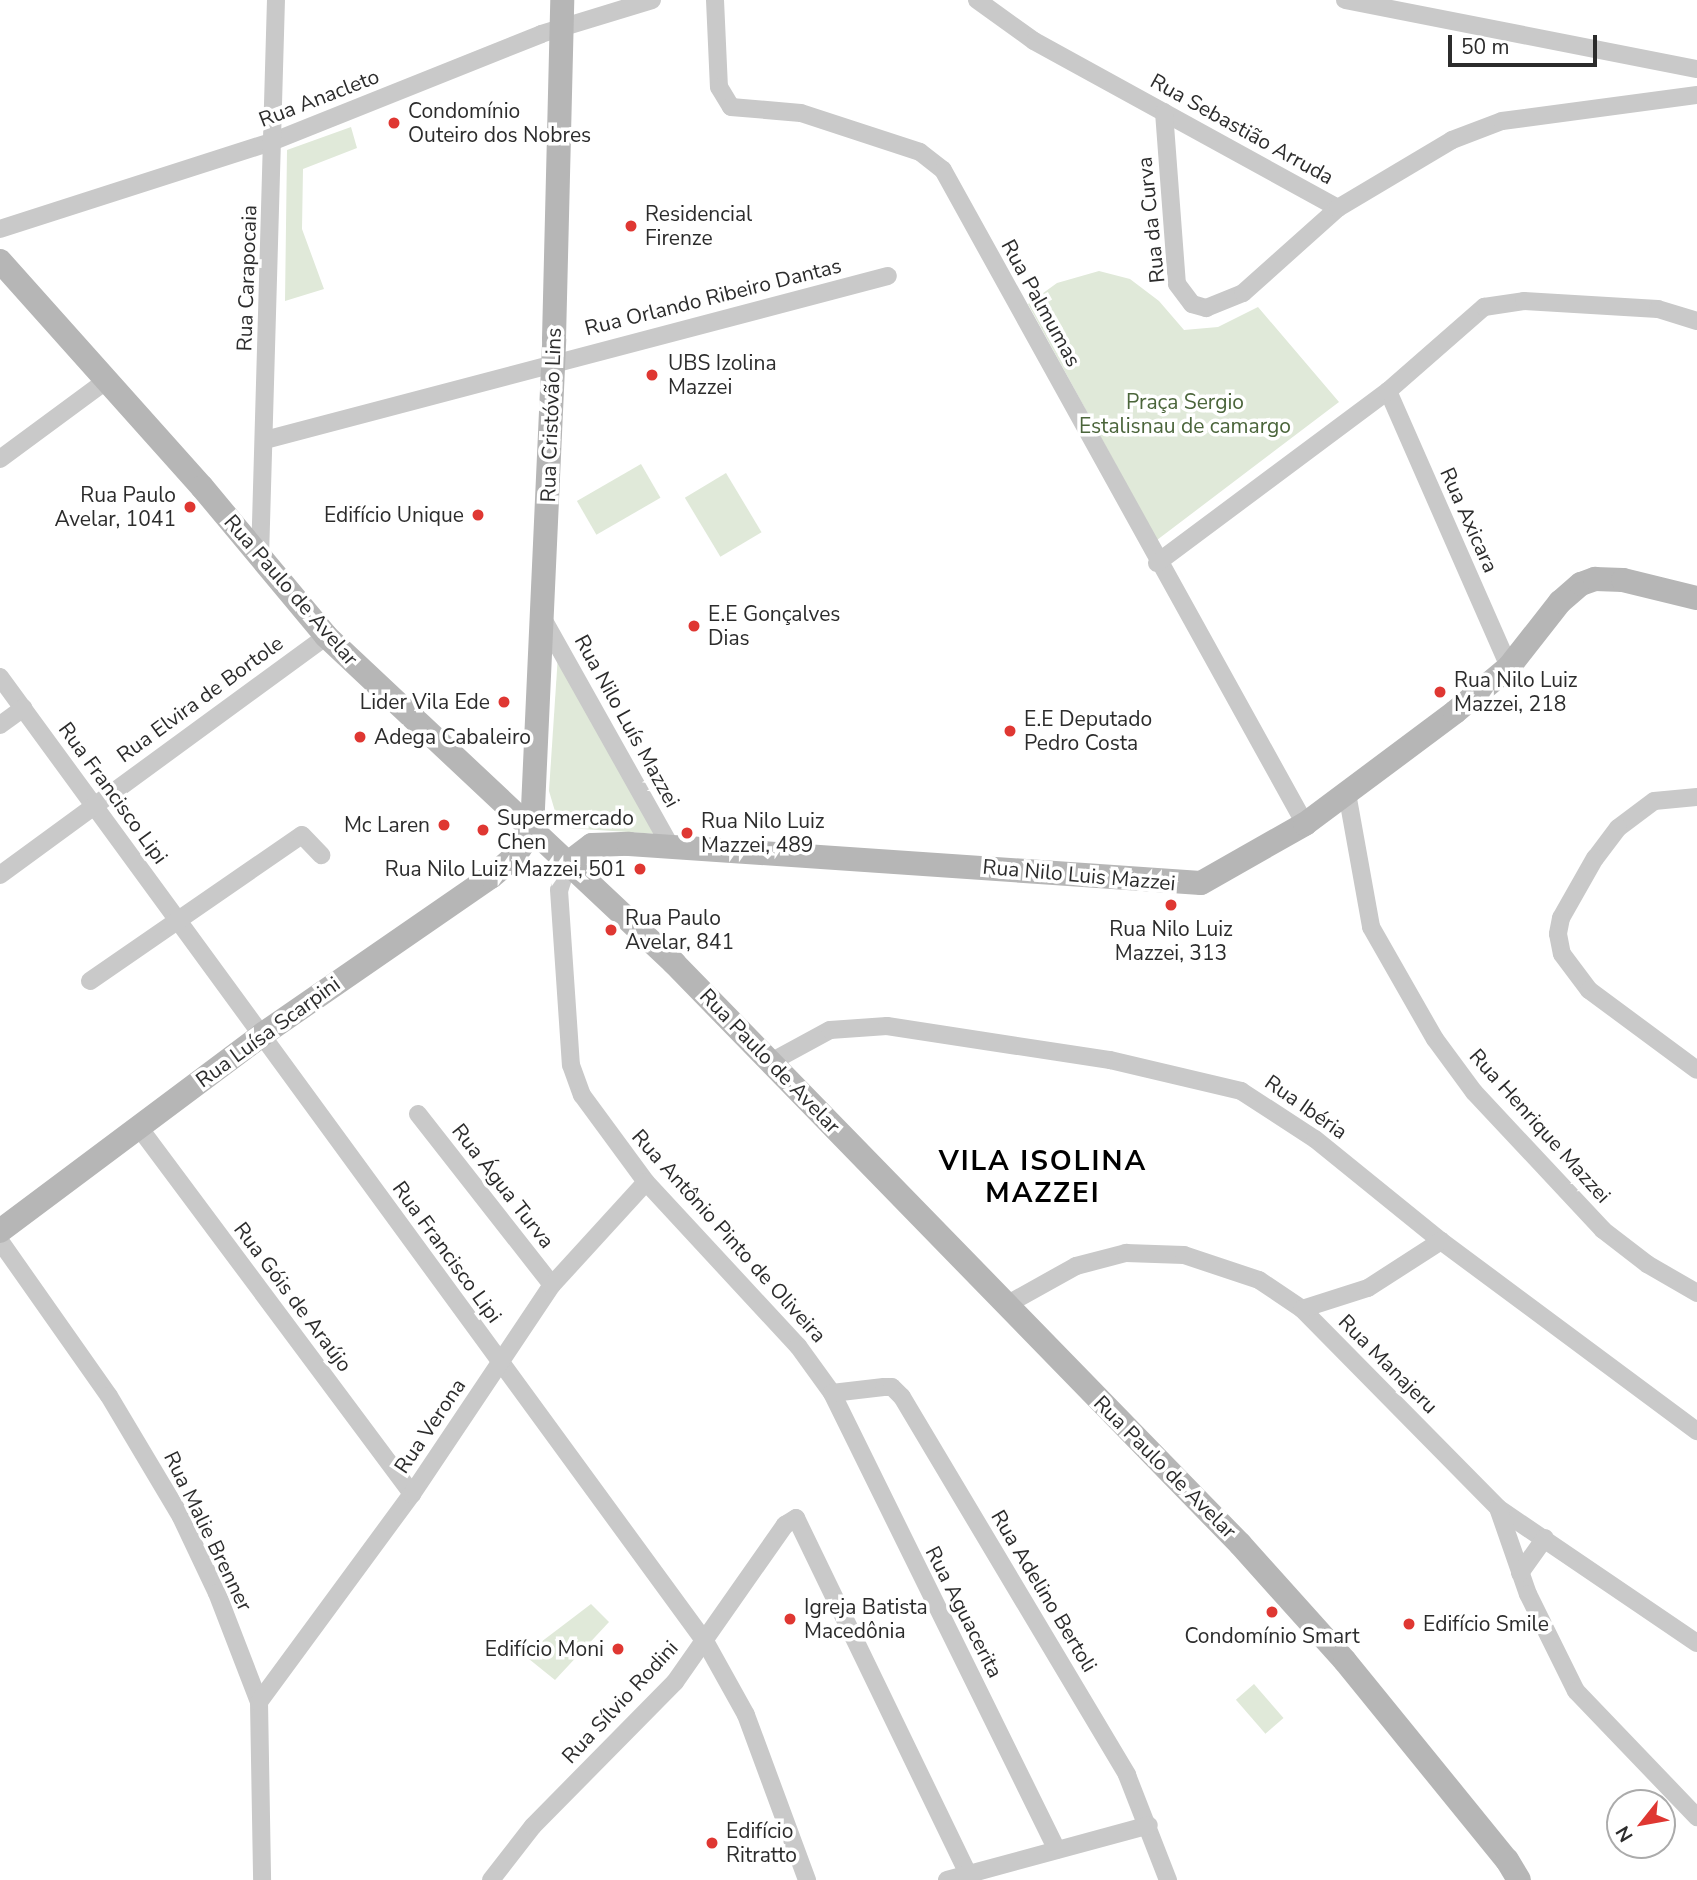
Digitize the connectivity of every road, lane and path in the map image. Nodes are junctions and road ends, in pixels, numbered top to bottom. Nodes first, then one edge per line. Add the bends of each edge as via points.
1 (275, 0) edge
2 (562, 0) edge
3 (652, 0) edge
4 (715, 0) edge
5 (977, 0) edge
6 (1345, 0) edge
7 (561, 27) junction
8 (1697, 69) edge
9 (1697, 96) edge
10 (1164, 113) junction
11 (274, 141) junction
12 (1338, 208) junction
13 (0, 229) edge
14 (0, 261) edge
15 (888, 276) dead end
16 (1697, 321) edge
17 (553, 363) junction
18 (107, 380) junction
19 (1388, 391) junction
20 (265, 440) junction
21 (0, 459) edge
22 (260, 558) junction
23 (1157, 563) junction
24 (1697, 598) edge
25 (543, 619) junction
26 (326, 636) junction
27 (1509, 667) junction
28 (0, 677) edge
29 (23, 708) junction
30 (0, 725) edge
31 (1347, 793) junction
32 (1697, 797) edge
33 (94, 804) junction
34 (1305, 824) junction
35 (532, 830) junction
36 (671, 847) junction
37 (321, 855) dead end
38 (568, 863) junction
39 (0, 875) edge
40 (178, 917) junction
41 (90, 981) dead end
42 (263, 1034) junction
43 (1694, 1061) edge
44 (771, 1062) junction
45 (418, 1114) dead end
46 (138, 1126) junction
47 (646, 1182) junction
48 (0, 1231) edge
49 (0, 1241) edge
50 (1441, 1241) junction
51 (552, 1285) junction
52 (1697, 1293) edge
53 (1006, 1305) junction
54 (1302, 1309) junction
55 (500, 1363) junction
56 (832, 1393) junction
57 (1697, 1431) edge
58 (412, 1494) junction
59 (1498, 1508) junction
60 (1545, 1538) junction
61 (1520, 1573) junction
62 (706, 1643) junction
63 (1697, 1643) edge
64 (259, 1702) junction
65 (1697, 1817) edge
66 (1149, 1825) junction
67 (1057, 1850) junction
68 (968, 1874) junction
69 (262, 1880) edge
70 (491, 1880) edge
71 (807, 1880) edge
72 (947, 1880) edge
73 (1168, 1880) edge
74 (1519, 1880) edge

1 - 11 street, Rua Carapocaia
2 - 7 street, Rua Cristóvão Lins
3 - 7 street, Rua Anacleto
4 - 23 street, Rua Palmumas via 719,86 731,107 801,113 920,152 943,170
5 - 10 street, Rua Sebastião Arruda via 1005,24
6 - 8 street
7 - 11 street, Rua Anacleto
7 - 17 street, Rua Cristóvão Lins
9 - 12 street, Rua Sebastião Arruda via 1502,121 1413,160
10 - 12 street, Rua Sebastião Arruda
10 - 12 street, Rua da Curva via 1175,276 1192,304 1216,306 1243,293
11 - 13 street, Rua Anacleto
11 - 20 street, Rua Carapocaia
14 - 18 street, Rua Paulo de Avelar
15 - 17 street, Rua Orlando Ribeiro Dantas
16 - 19 street via 1658,309 1503,302 1466,319
17 - 20 street, Rua Orlando Ribeiro Dantas
17 - 25 street, Rua Cristóvão Lins
18 - 21 street
18 - 22 street, Rua Paulo de Avelar
19 - 23 street
19 - 27 street, Rua Axicara
20 - 22 street, Rua Carapocaia
22 - 26 street, Rua Paulo de Avelar
23 - 34 street, Rua Palmumas
24 - 27 street, Rua Nilo Luis Mazzei via 1623,580 1595,579 1581,584 1560,602
25 - 35 street, Rua Cristóvão Lins
25 - 36 street, Rua Nilo Luís Mazzei
26 - 33 street, Rua Elvira de Bortole
26 - 35 street, Rua Paulo de Avelar
27 - 31 street, Rua Nilo Luis Mazzei
28 - 29 street, Rua Francisco Lipi
29 - 30 street
29 - 33 street, Rua Francisco Lipi
31 - 34 street, Rua Nilo Luis Mazzei
31 - 52 street, Rua Henrique Mazzei via 1371,927 1435,1040 1483,1102 1603,1230 1647,1264
32 - 43 street via 1654,801 1618,828 1561,918 1558,934 1562,954 1589,990 1620,1017
33 - 39 street, Rua Elvira de Bortole
33 - 40 street, Rua Francisco Lipi
34 - 36 street, Rua Nilo Luis Mazzei via 1214,878 1190,884
35 - 38 street, Rua Paulo de Avelar
35 - 42 street, Rua Luísa Scarpini via 515,856 491,877
36 - 38 street, Rua Nilo Luis Mazzei via 592,845
37 - 40 street via 302,835
38 - 44 street, Rua Paulo de Avelar
38 - 47 street, Rua Antônio Pinto de Oliveira via 559,890 571,1065 589,1107
40 - 41 street
40 - 42 street, Rua Francisco Lipi
42 - 46 street, Rua Luísa Scarpini
42 - 55 street, Rua Francisco Lipi
44 - 50 street, Rua Ibéria via 830,1030 887,1026 1110,1060 1212,1082 1264,1103
44 - 53 street, Rua Paulo de Avelar
45 - 51 street, Rua Água Turva
46 - 48 street, Rua Luísa Scarpini
46 - 58 street, Rua Góis de Araújo
47 - 51 street, Rua Verona
47 - 56 street, Rua Antônio Pinto de Oliveira via 799,1346
49 - 64 street, Rua Malie Brenner via 109,1396 181,1517 217,1592
50 - 54 street via 1368,1288
50 - 57 street, Rua Ibéria
51 - 55 street, Rua Verona
53 - 54 street, Rua Manajeru via 1098,1257 1159,1253 1203,1259 1242,1272
53 - 74 street, Rua Paulo de Avelar via 1240,1544 1345,1661
54 - 59 street, Rua Manajeru
55 - 58 street, Rua Verona
55 - 62 street, Rua Francisco Lipi
56 - 66 street, Rua Adelino Bertoli via 892,1387 902,1397 1108,1741
56 - 67 street, Rua Aguacerita
58 - 64 street, Rua Verona
59 - 60 street, Rua Manajeru
59 - 61 street
60 - 61 street
60 - 63 street, Rua Manajeru
61 - 65 street via 1576,1691
62 - 68 street, Rua Sílvio Rodini via 785,1525 799,1518
62 - 70 street, Rua Sílvio Rodini via 675,1682 533,1825
62 - 71 street, Rua Francisco Lipi via 746,1715
64 - 69 street, Rua Malie Brenner
66 - 67 street
66 - 73 street, Rua Adelino Bertoli
67 - 68 street
68 - 72 street

